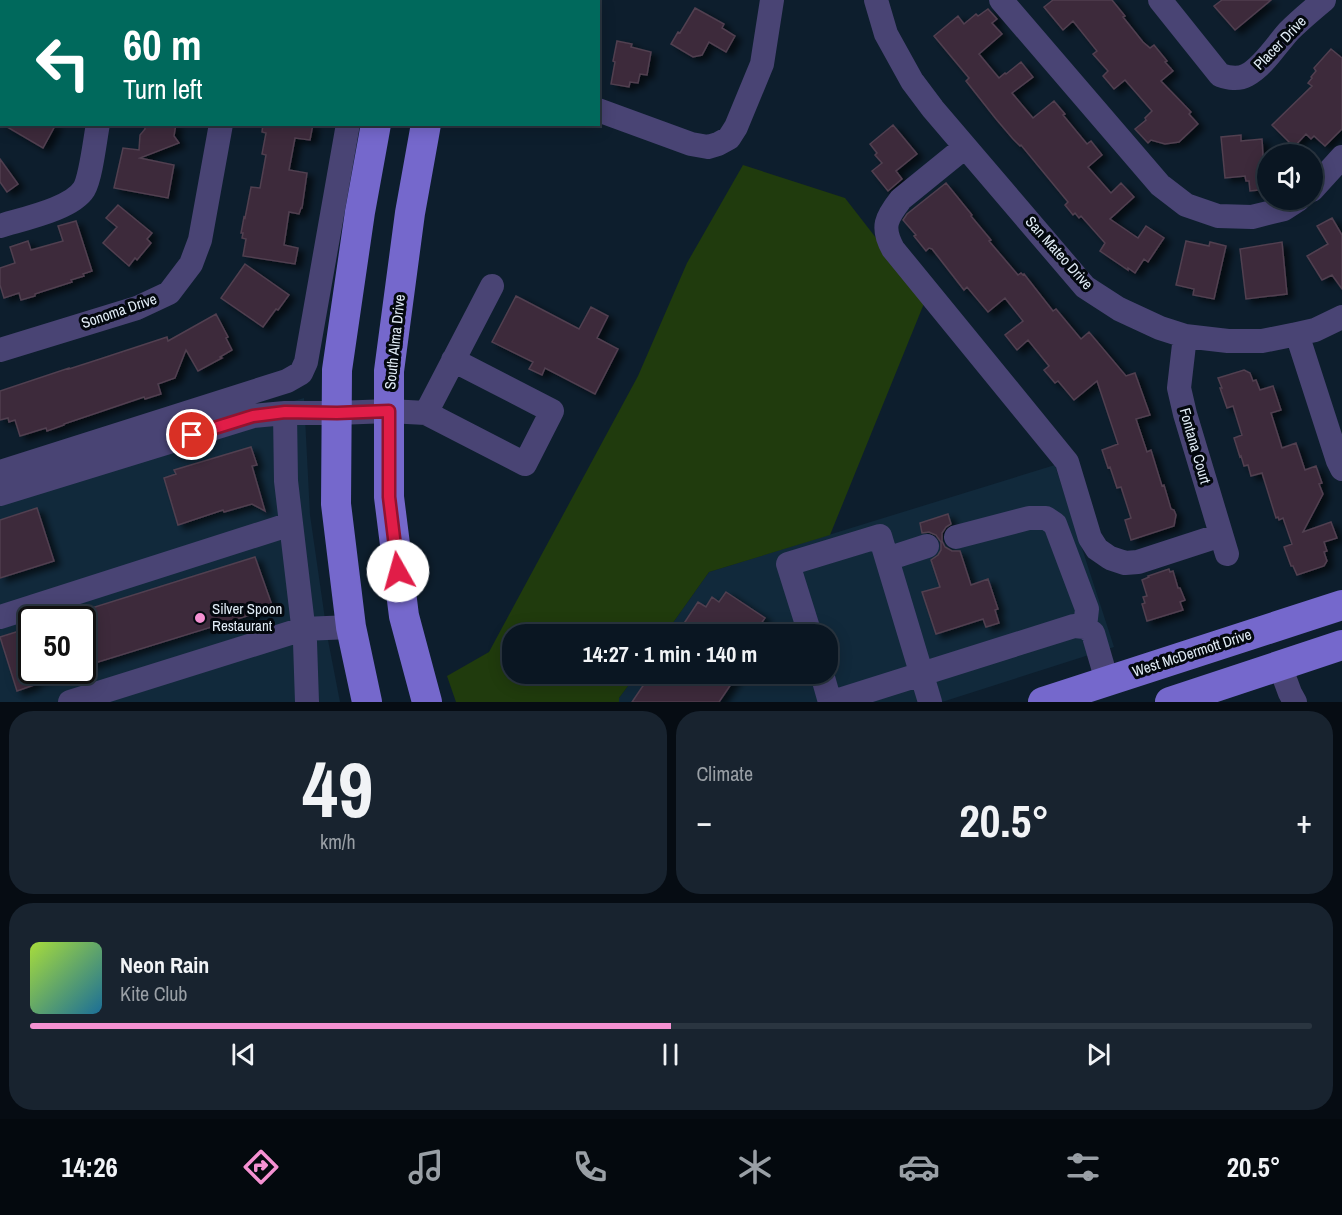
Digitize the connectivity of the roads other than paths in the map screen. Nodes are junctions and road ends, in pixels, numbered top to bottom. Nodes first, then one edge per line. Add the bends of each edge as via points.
1 (772, 0) edge
2 (876, 0) edge
3 (1001, 0) edge
4 (1160, 0) edge
5 (1321, 1) edge
6 (600, 111) edge
7 (98, 126) edge
8 (221, 126) edge
9 (348, 126) edge
10 (376, 126) edge
11 (426, 126) edge
12 (965, 147) junction
13 (1342, 157) edge
14 (1323, 178) edge
15 (1280, 210) edge
16 (0, 226) edge
17 (492, 286) dead end
18 (1342, 317) edge
19 (1297, 334) junction
20 (1185, 336) junction
21 (0, 350) edge
22 (453, 360) junction
23 (389, 411) junction
24 (285, 412) junction
25 (337, 413) junction
26 (426, 413) junction
27 (1342, 469) edge
28 (0, 472) edge
29 (0, 494) edge
30 (291, 524) junction
31 (956, 537) dead end
32 (927, 546) dead end
33 (887, 560) junction
34 (1342, 605) edge
35 (0, 617) edge
36 (807, 624) edge
37 (351, 627) junction
38 (1085, 627) junction
39 (303, 629) junction
40 (1342, 645) edge
41 (1280, 666) junction
42 (921, 674) junction
43 (1107, 681) junction
44 (826, 684) edge
45 (141, 692) edge
46 (70, 702) edge
47 (307, 702) edge
48 (367, 702) edge
49 (428, 702) edge
50 (832, 702) edge
51 (930, 702) edge
52 (1043, 702) edge
53 (1170, 702) edge
54 (1295, 702) edge

1 - 6 street via 762,64 729,138 708,147 691,144
2 - 12 street, San Mateo Drive via 886,34 912,81
3 - 15 street via 1160,185 1186,205 1218,216 1252,217
4 - 5 street, Placer Drive via 1220,75 1229,78 1254,70
7 - 16 street via 85,187 76,199
8 - 21 street, Sonoma Drive via 200,240 191,264 169,293 137,308
9 - 28 street via 301,373 288,381
10 - 25 main road via 337,370
11 - 23 main road, South Alma Drive via 389,371
12 - 20 street, San Mateo Drive via 1085,287 1119,309
12 - 20 street, Fontana Court via 895,207 886,219 888,239 1067,462 1090,538 1097,549 1125,563 1224,545 1179,388
13 - 14 street
17 - 22 street
18 - 19 street, San Mateo Drive
19 - 20 street, San Mateo Drive via 1228,341
19 - 27 street
22 - 26 street
22 - 26 street via 552,411 525,464
23 - 25 street
23 - 26 street
23 - 49 main road, South Alma Drive via 389,497 404,616
24 - 25 street
24 - 29 street via 253,416
24 - 30 street
25 - 37 main road via 336,504
30 - 35 street
30 - 39 street
31 - 38 street via 1029,518 1046,518 1055,524 1087,609
32 - 33 street
33 - 36 street via 880,536 788,564
33 - 42 street
34 - 43 main road, West McDermott Drive
37 - 39 street
37 - 48 main road
38 - 42 street via 1074,626
38 - 43 street via 1093,633
39 - 45 street
39 - 47 street
40 - 41 main road
41 - 53 main road
41 - 54 street
42 - 50 street
42 - 51 street
43 - 52 main road, West McDermott Drive
44 - 50 street
45 - 46 street

